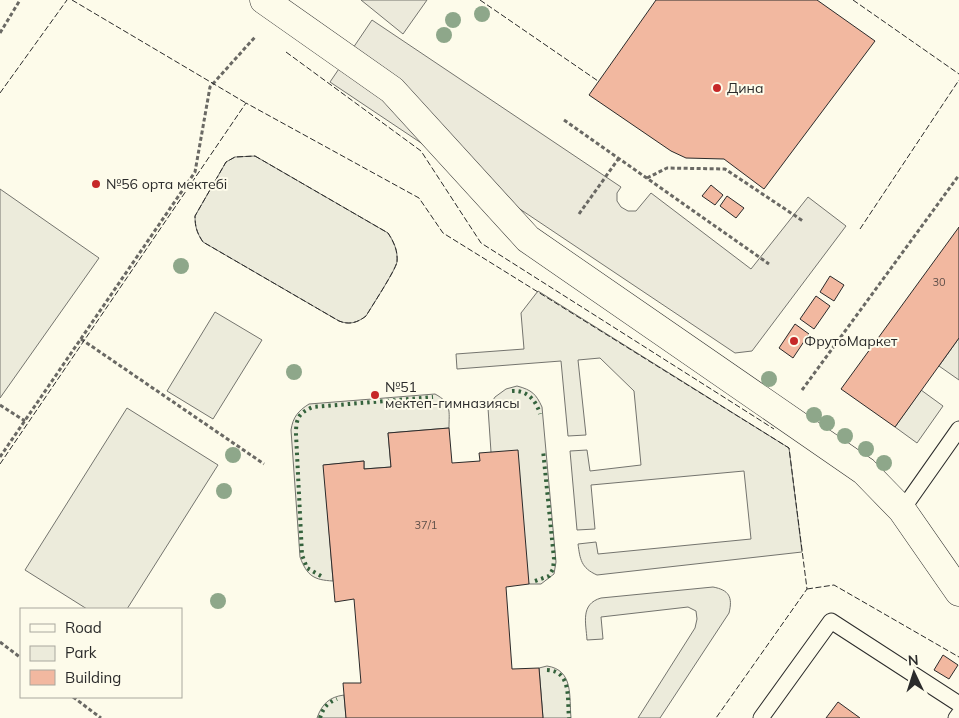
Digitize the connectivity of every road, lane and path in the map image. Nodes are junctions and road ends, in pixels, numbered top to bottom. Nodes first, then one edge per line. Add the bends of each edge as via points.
1 (20, 0) edge
2 (264, 0) edge
3 (0, 33) edge
4 (255, 37) dead end
5 (564, 120) dead end
6 (619, 158) junction
7 (959, 175) edge
8 (647, 178) junction
9 (579, 214) dead end
10 (803, 221) dead end
11 (769, 264) dead end
12 (81, 339) junction
13 (802, 390) dead end
14 (0, 405) edge
15 (25, 421) junction
16 (959, 430) edge
17 (0, 457) edge
18 (264, 464) dead end
19 (902, 510) junction
20 (959, 592) edge
21 (0, 642) edge
22 (20, 657) edge
23 (74, 698) edge
24 (959, 704) edge
25 (959, 714) edge
26 (101, 718) edge
27 (761, 718) edge
28 (956, 718) edge

1 - 3 path
2 - 19 street via 392,90 528,239 864,471
4 - 12 path via 210,88 195,172
5 - 6 path
6 - 8 path
6 - 9 path
7 - 13 path
8 - 10 path via 667,168 725,169
8 - 11 path
12 - 15 path
12 - 18 path
14 - 15 path
15 - 17 path
16 - 19 lane
19 - 20 street
21 - 22 path
23 - 26 path
24 - 27 lane via 831,621
25 - 28 lane

